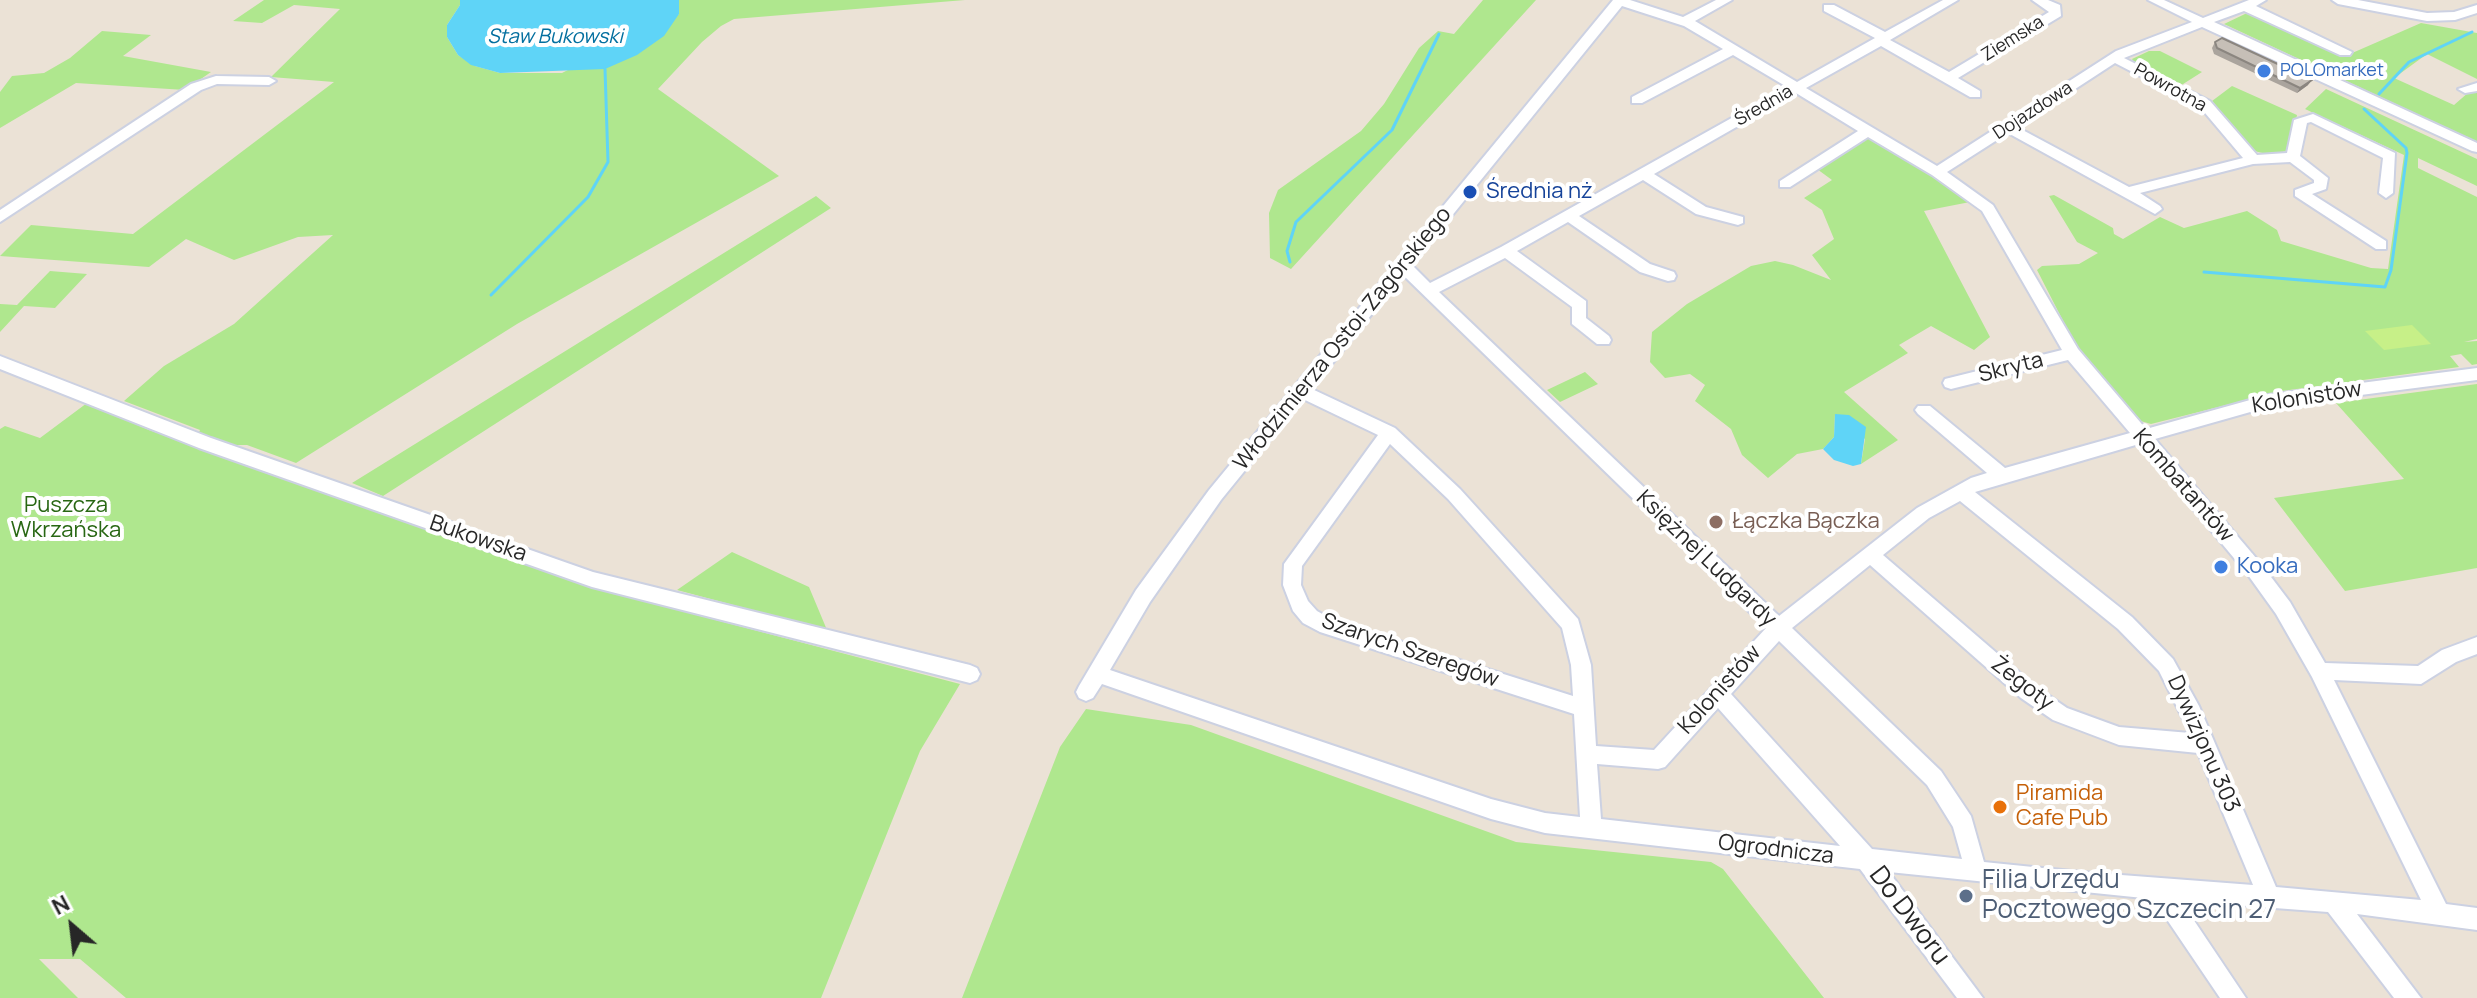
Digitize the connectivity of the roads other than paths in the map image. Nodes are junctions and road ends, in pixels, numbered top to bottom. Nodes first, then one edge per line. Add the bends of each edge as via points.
1 (1620, 0) edge
2 (1726, 0) edge
3 (1918, 0) edge
4 (1952, 0) edge
5 (2038, 0) edge
6 (2154, 0) edge
7 (2338, 0) edge
8 (2250, 2) edge
9 (1829, 8) dead end
10 (1934, 8) junction
11 (2477, 9) edge
12 (1685, 21) junction
13 (2204, 23) junction
14 (1882, 38) junction
15 (1734, 49) junction
16 (2345, 52) dead end
17 (2115, 58) junction
18 (1949, 78) junction
19 (269, 81) dead end
20 (1798, 86) junction
21 (1975, 94) dead end
22 (1637, 100) dead end
23 (2007, 127) junction
24 (1869, 130) junction
25 (2477, 148) edge
26 (2293, 157) junction
27 (2253, 160) junction
28 (1937, 172) junction
29 (1643, 174) junction
30 (1785, 184) dead end
31 (2127, 192) junction
32 (2386, 193) dead end
33 (2155, 209) dead end
34 (1569, 216) junction
35 (0, 217) edge
36 (1738, 220) dead end
37 (2381, 245) dead end
38 (1506, 251) junction
39 (1403, 266) junction
40 (1668, 276) dead end
41 (1428, 291) junction
42 (1603, 340) dead end
43 (2072, 353) junction
44 (0, 362) edge
45 (2477, 374) edge
46 (1951, 383) dead end
47 (1301, 391) junction
48 (1924, 410) dead end
49 (1389, 433) junction
50 (2140, 436) junction
51 (2001, 475) junction
52 (1961, 491) junction
53 (1871, 555) junction
54 (1778, 628) junction
55 (2477, 645) edge
56 (2319, 671) junction
57 (970, 674) dead end
58 (1098, 674) junction
59 (1086, 692) dead end
60 (1717, 693) junction
61 (1584, 708) junction
62 (2205, 744) junction
63 (1587, 754) junction
64 (1591, 830) junction
65 (1867, 860) junction
66 (1976, 872) junction
67 (2160, 890) junction
68 (2269, 896) junction
69 (2333, 901) junction
70 (2439, 913) junction
71 (2477, 919) edge
72 (1971, 998) edge
73 (2234, 998) edge
74 (2409, 998) edge

1 - 12 street
1 - 39 street, Włodzimierza Ostoi-Zagórskiego
2 - 12 street
3 - 10 street
4 - 10 street, Średnia
5 - 18 street, Ziemska via 2056,13
6 - 13 street
7 - 11 street via 2427,17
8 - 13 street, Dojazdowa
8 - 16 street
9 - 14 street
10 - 14 street, Średnia
12 - 15 street
13 - 17 street, Dojazdowa
13 - 25 street
14 - 18 street, Ziemska
14 - 20 street, Średnia
15 - 20 street
15 - 22 street
17 - 23 street, Dojazdowa
17 - 27 street, Powrotna via 2205,104
18 - 21 street, Ziemska
19 - 35 street via 201,84
20 - 24 street
20 - 29 street, Średnia
23 - 28 street, Dojazdowa
23 - 31 street
24 - 28 street
24 - 30 street
26 - 27 street
26 - 32 street via 2301,120 2313,118 2390,156
26 - 37 street via 2323,181 2300,193
27 - 31 street
28 - 43 street, Kombatantów via 1988,208
29 - 34 street, Średnia
29 - 36 street via 1701,211
31 - 33 street
34 - 38 street, Średnia
34 - 40 street via 1645,268
38 - 41 street, Średnia
38 - 42 street via 1580,305 1578,320
39 - 41 street, Księżnej Ludgardy
39 - 47 street, Włodzimierza Ostoi-Zagórskiego
41 - 54 street, Księżnej Ludgardy
43 - 46 street, Skryta
43 - 50 street, Kombatantów
44 - 57 street, Bukowska via 205,443 592,579
45 - 50 street, Kolonistów via 2268,401
47 - 49 street
47 - 58 street, Włodzimierza Ostoi-Zagórskiego via 1180,542
48 - 51 street
49 - 61 street via 1454,494 1571,625
49 - 61 street, Szarych Szeregów via 1293,564 1292,585 1300,605 1327,626
50 - 51 street, Kolonistów
50 - 56 street, Kombatantów via 2265,583
51 - 52 street, Kolonistów
52 - 53 street, Kolonistów via 1923,513
52 - 62 street, Dywizjonu 303 via 2149,645 2173,677
53 - 54 street, Kolonistów
53 - 62 street, Żegoty via 2060,714 2119,736
54 - 60 street, Kolonistów
54 - 66 street, Księżnej Ludgardy via 1942,788 1963,823
55 - 56 street via 2421,675
56 - 70 street, Kombatantów
58 - 59 street, Włodzimierza Ostoi-Zagórskiego
58 - 64 street, Ogrodnicza via 1505,814
60 - 63 street, Kolonistów via 1658,760
60 - 65 street, Do Dworu
61 - 63 street
62 - 68 street, Dywizjonu 303
63 - 64 street
64 - 65 street, Ogrodnicza
65 - 66 street, Ogrodnicza
65 - 72 street, Do Dworu
66 - 67 street, Ogrodnicza
67 - 68 street, Ogrodnicza
67 - 73 street
68 - 69 street, Ogrodnicza
69 - 70 street, Ogrodnicza
69 - 74 street
70 - 71 street, Ogrodnicza

